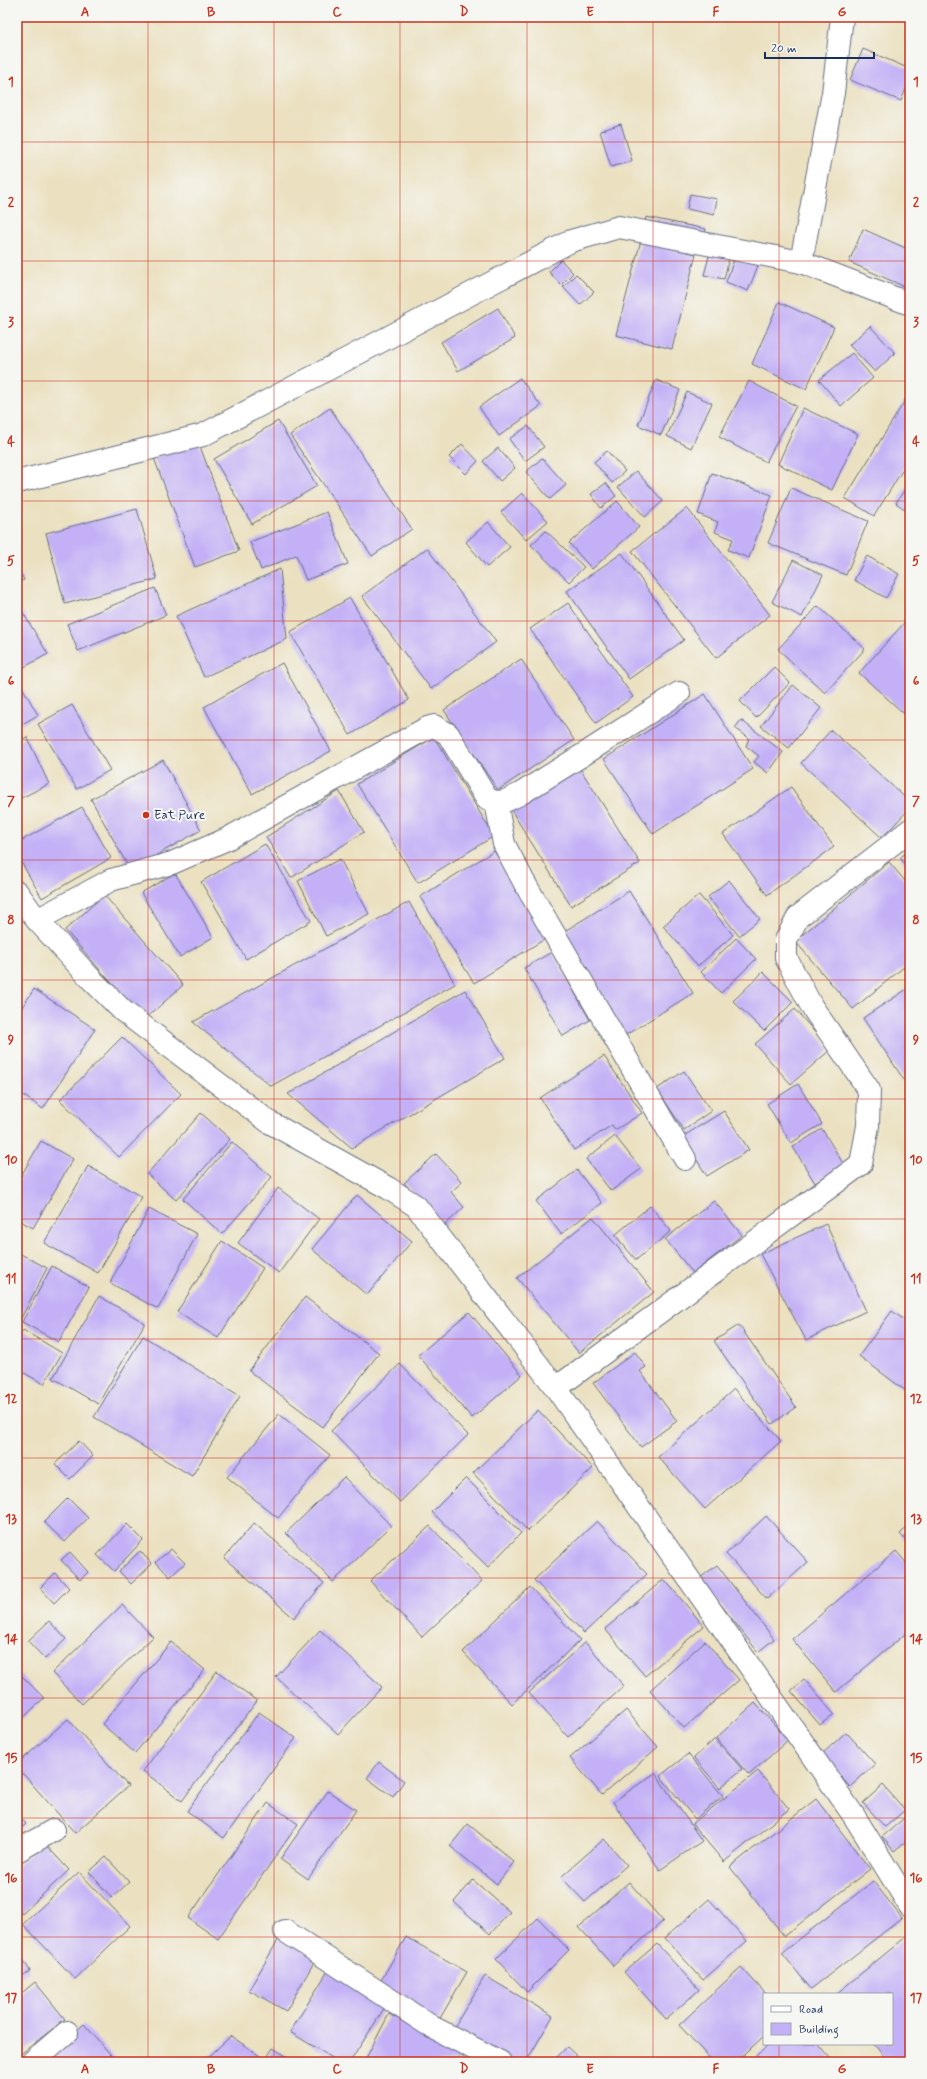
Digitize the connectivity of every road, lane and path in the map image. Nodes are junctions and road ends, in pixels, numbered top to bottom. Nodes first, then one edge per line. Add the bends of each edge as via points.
1 (842, 17) edge
2 (801, 262) junction
3 (910, 304) edge
4 (17, 482) edge
5 (678, 693) dead end
6 (496, 802) junction
7 (910, 830) edge
8 (17, 892) edge
9 (37, 920) junction
10 (685, 1159) dead end
11 (556, 1388) junction
12 (54, 1830) dead end
13 (17, 1851) edge
14 (910, 1906) edge
15 (285, 1931) dead end
16 (67, 2032) dead end
17 (32, 2062) edge
18 (500, 2062) edge

1 - 2 street via 833,93
2 - 3 street
2 - 4 street via 619,227 571,241 203,435
5 - 6 street via 526,790 505,801
6 - 9 street via 487,799 448,734 434,726 228,839 172,863 111,880
6 - 10 street via 504,844 524,882
7 - 11 street via 798,917 786,940 786,958 812,1007 869,1090 868,1126 861,1164
8 - 9 street
9 - 11 street via 123,1011 269,1122 416,1206
11 - 14 street via 854,1816
12 - 13 street
15 - 18 street via 432,2027
16 - 17 street

